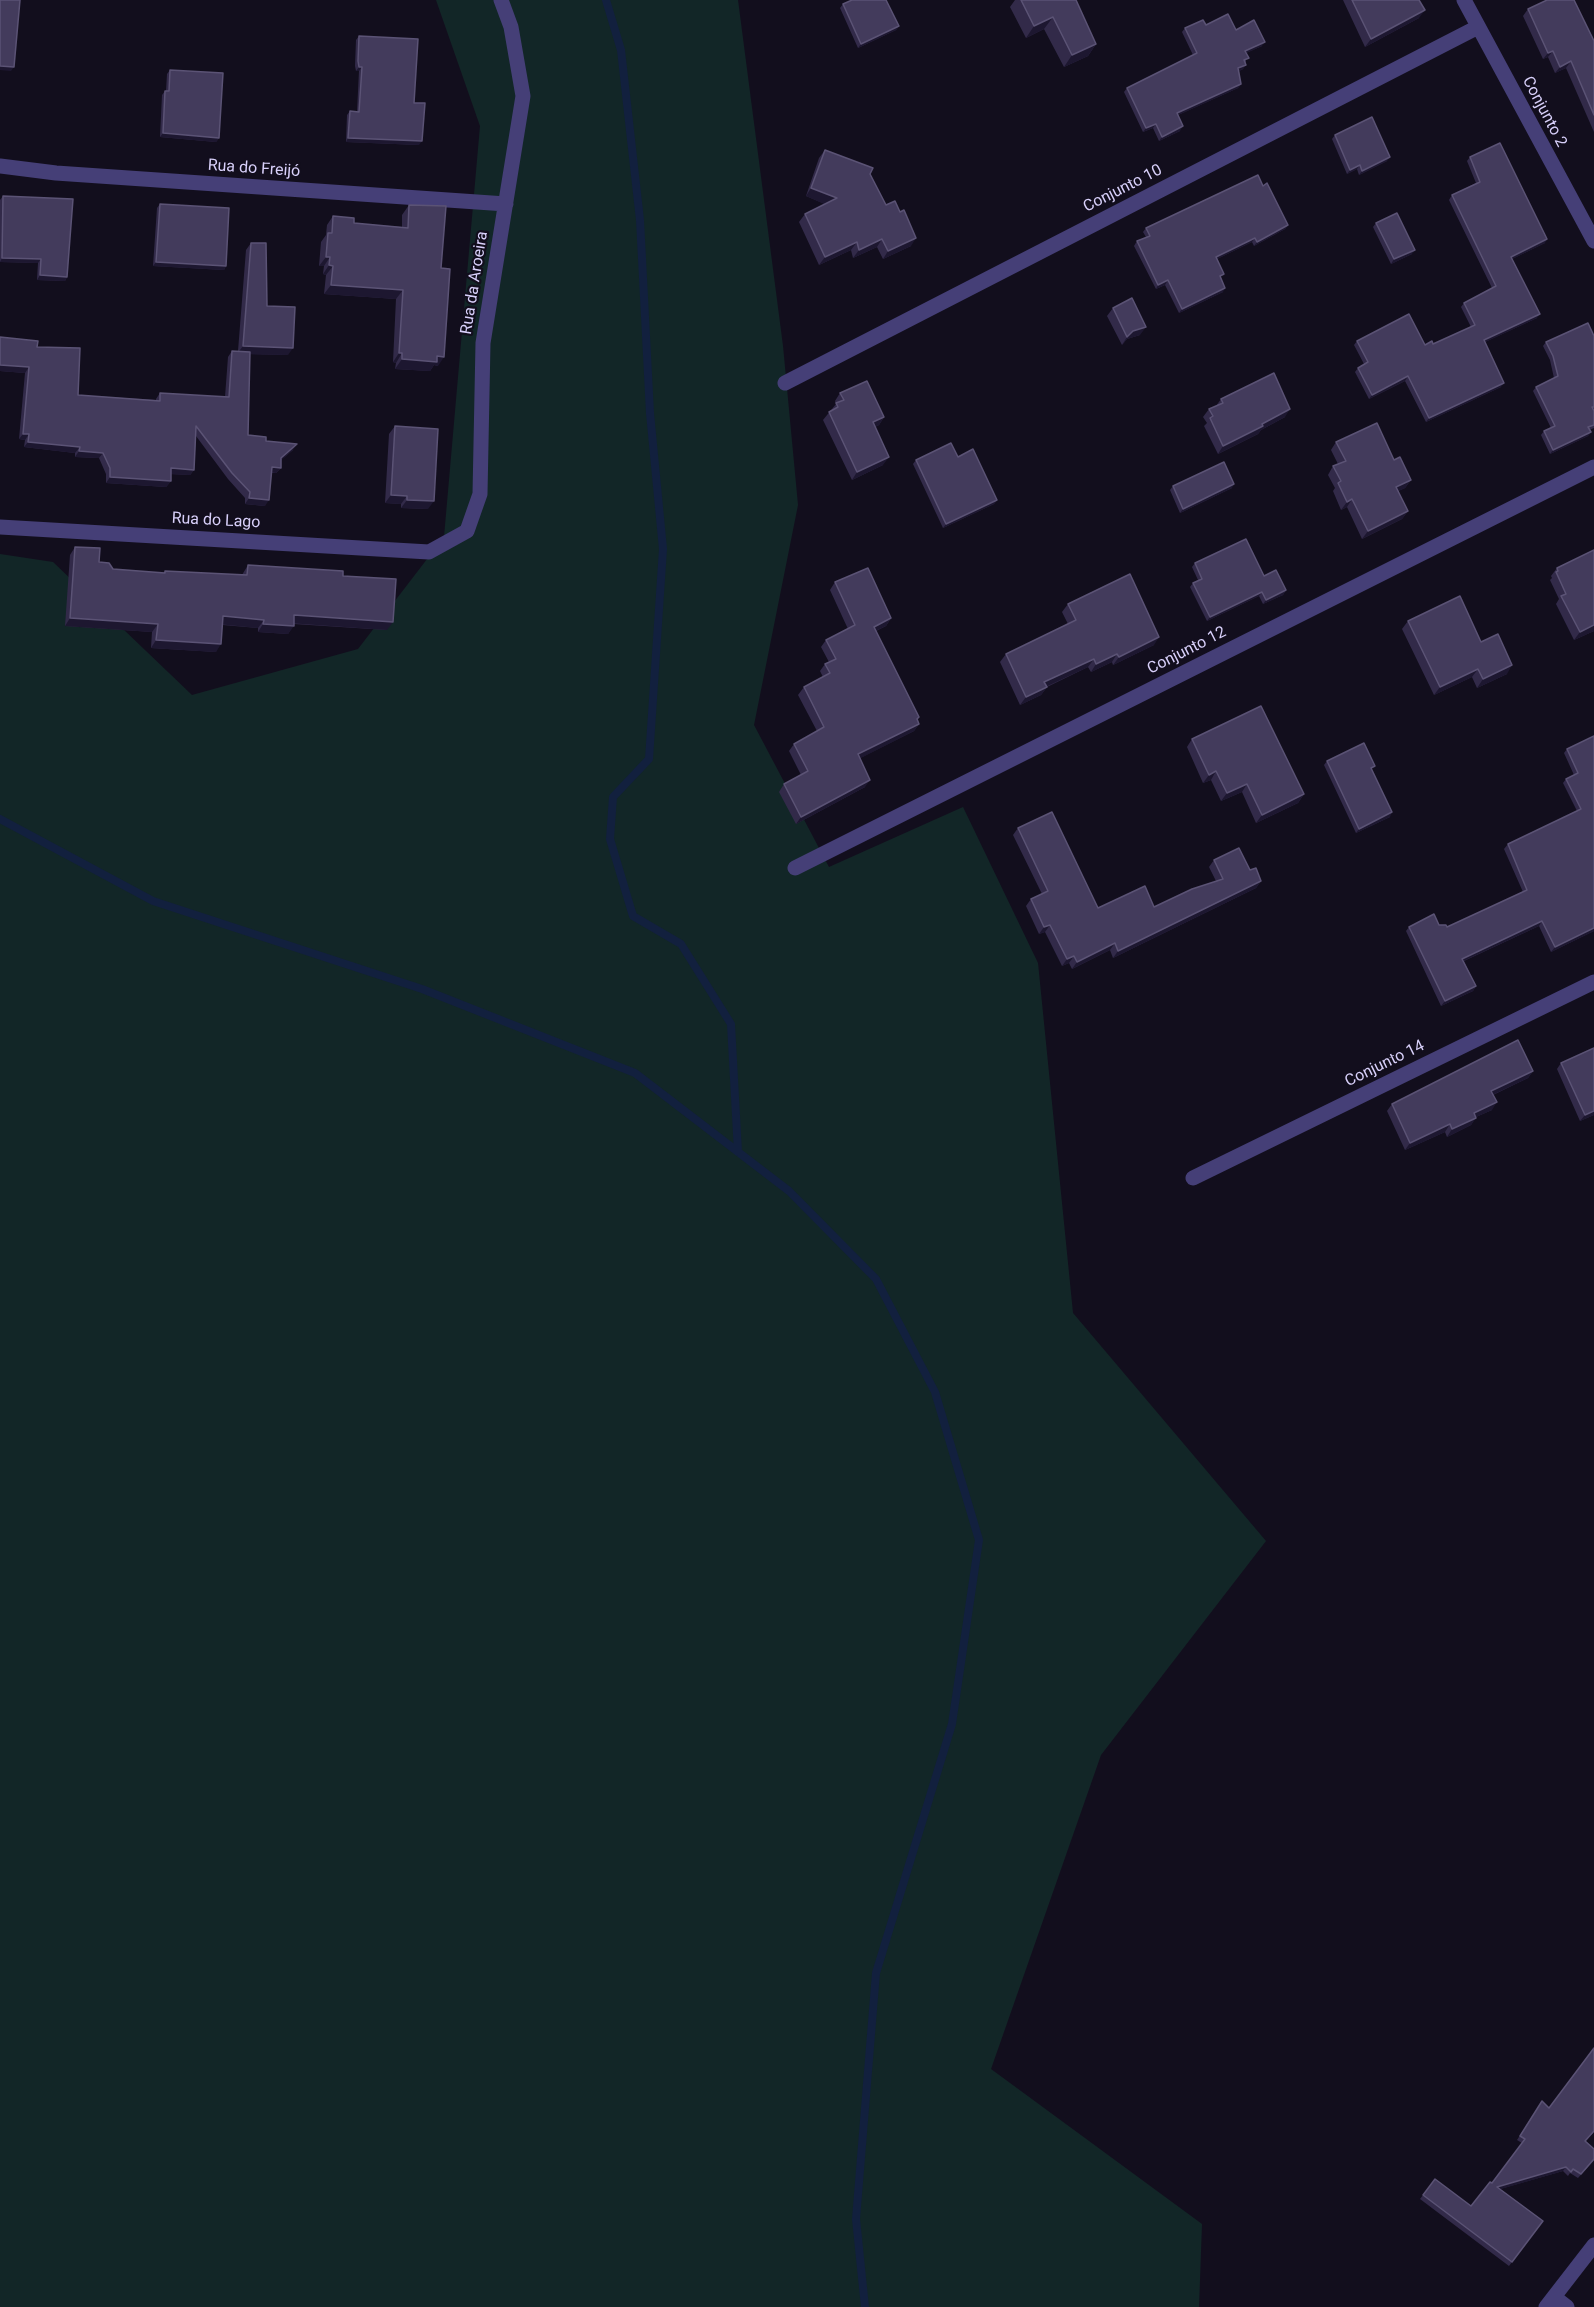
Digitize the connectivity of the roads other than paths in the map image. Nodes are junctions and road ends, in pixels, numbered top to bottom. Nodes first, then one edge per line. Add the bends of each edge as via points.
1 (501, 0) edge
2 (1464, 0) edge
3 (1478, 27) junction
4 (0, 166) edge
5 (506, 204) junction
6 (1589, 220) edge
7 (1594, 241) edge
8 (785, 382) dead end
9 (1594, 467) edge
10 (0, 527) edge
11 (429, 552) joint
12 (795, 868) dead end
13 (1594, 982) edge
14 (1193, 1178) dead end
15 (1594, 2245) edge
16 (1550, 2302) edge
17 (1567, 2307) edge

1 - 5 street, Rua da Aroeira via 511,27 523,96
2 - 3 street, Conjunto 2
3 - 6 street, Conjunto 2
3 - 8 street, Conjunto 10
4 - 5 street, Rua do Freijó
5 - 11 street, Rua da Aroeira via 483,343 480,494 467,531
6 - 7 street, Conjunto 2
9 - 12 street, Conjunto 12
10 - 11 street, Rua do Lago
13 - 14 street, Conjunto 14
15 - 16 street
16 - 17 street

